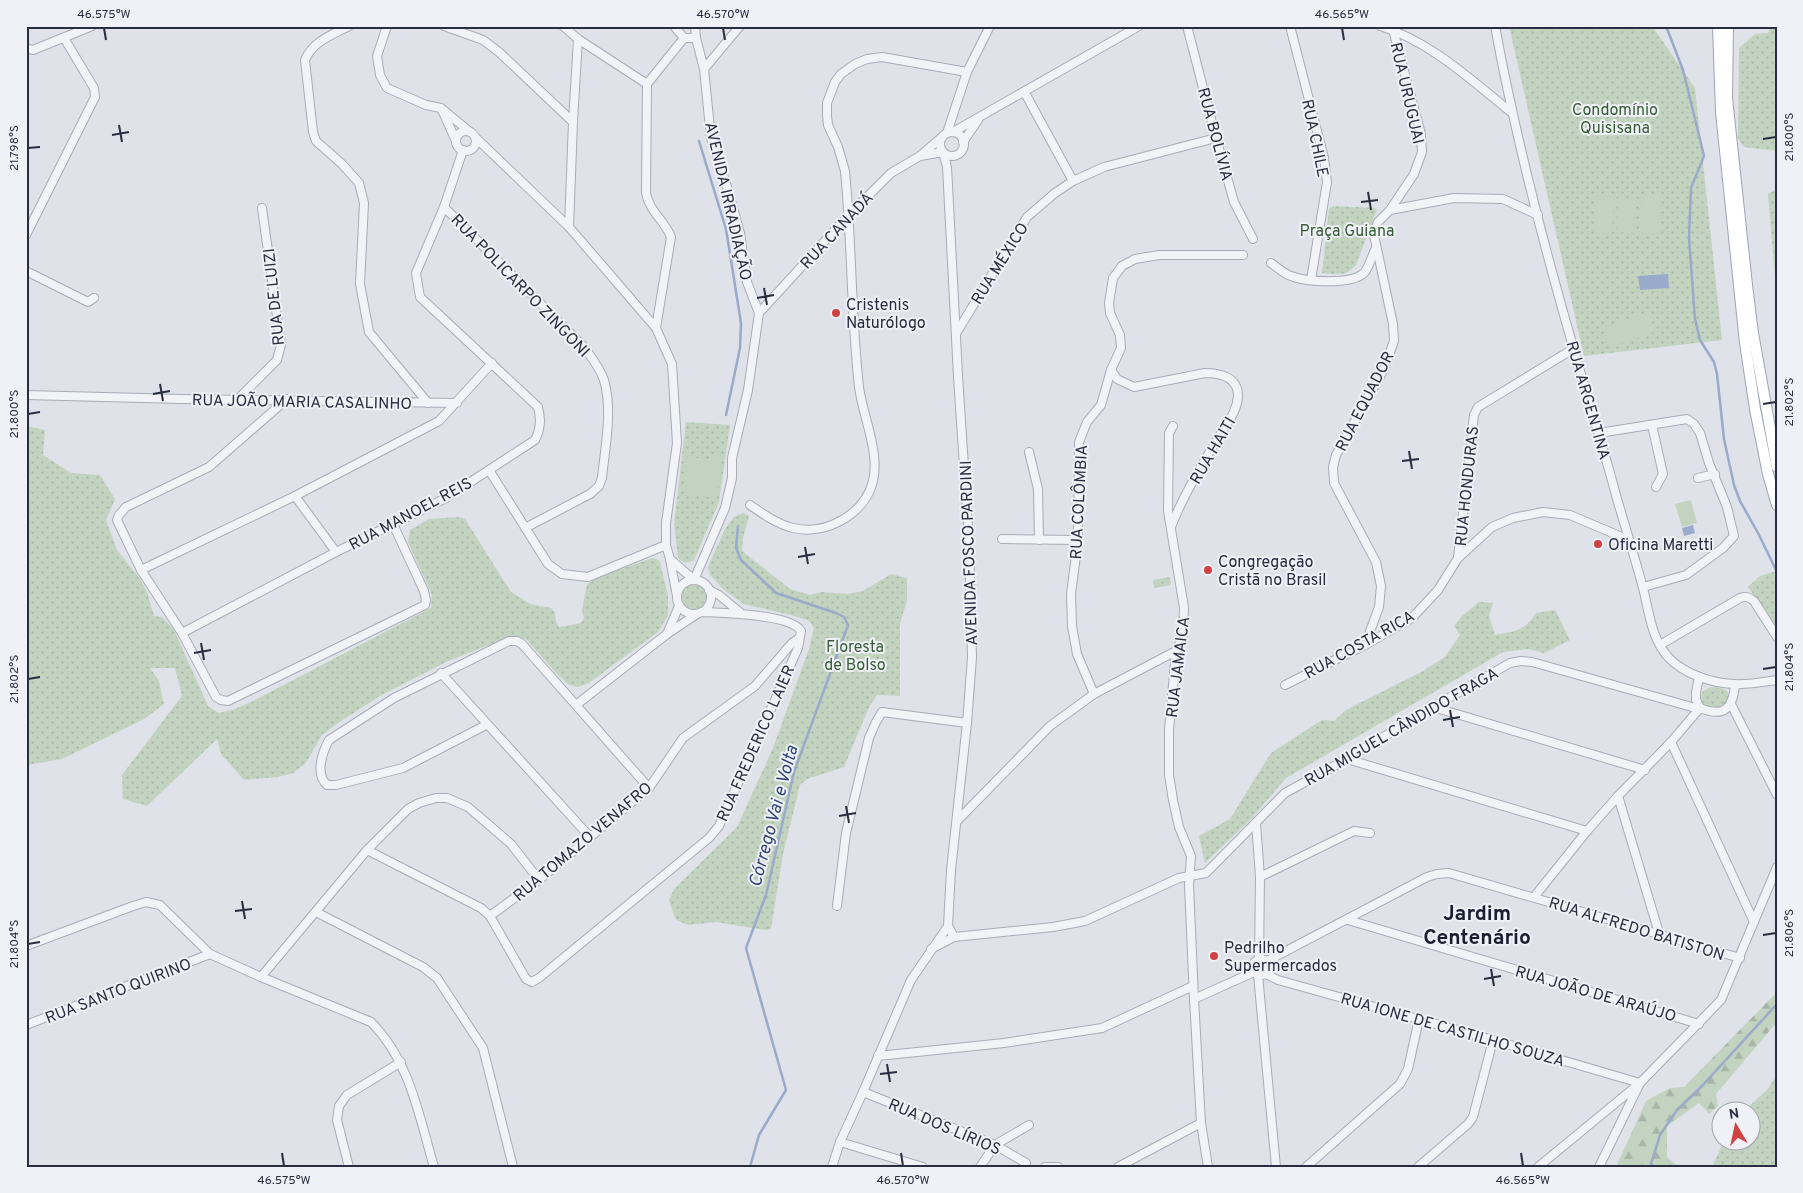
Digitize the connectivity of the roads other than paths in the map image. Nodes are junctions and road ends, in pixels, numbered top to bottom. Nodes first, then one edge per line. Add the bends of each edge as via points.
1 (92, 26) edge
2 (350, 26) edge
3 (387, 26) edge
4 (444, 26) edge
5 (563, 26) edge
6 (674, 26) edge
7 (695, 26) edge
8 (740, 26) edge
9 (990, 26) edge
10 (1139, 26) edge
11 (1187, 26) edge
12 (1290, 26) edge
13 (1380, 26) edge
14 (1495, 26) edge
15 (1718, 26) edge
16 (1728, 26) edge
17 (1392, 28) edge
18 (64, 38) junction
19 (684, 38) junction
20 (696, 38) junction
21 (578, 39) junction
22 (26, 48) edge
23 (704, 69) junction
24 (967, 72) junction
25 (647, 84) junction
26 (1024, 93) junction
27 (441, 108) junction
28 (1511, 112) junction
29 (979, 118) junction
30 (573, 122) junction
31 (472, 134) junction
32 (948, 134) junction
33 (1216, 138) junction
34 (456, 141) junction
35 (963, 142) junction
36 (463, 150) junction
37 (943, 152) junction
38 (957, 154) junction
39 (920, 156) junction
40 (947, 167) junction
41 (1074, 181) junction
42 (444, 206) junction
43 (262, 208) dead end
44 (1390, 210) junction
45 (1538, 215) junction
46 (847, 217) junction
47 (569, 227) junction
48 (26, 236) edge
49 (1253, 239) dead end
50 (1376, 248) junction
51 (1244, 255) dead end
52 (1271, 263) dead end
53 (26, 271) edge
54 (1311, 280) junction
55 (94, 298) dead end
56 (759, 313) junction
57 (656, 328) junction
58 (956, 333) junction
59 (1573, 349) junction
60 (492, 363) junction
61 (1111, 370) junction
62 (26, 395) edge
63 (238, 399) junction
64 (287, 399) junction
65 (428, 403) junction
66 (457, 403) junction
67 (1652, 425) junction
68 (1173, 426) dead end
69 (1599, 433) junction
70 (1029, 452) dead end
71 (1777, 467) edge
72 (489, 470) junction
73 (1715, 474) junction
74 (1698, 478) dead end
75 (1656, 487) dead end
76 (295, 496) junction
77 (750, 505) dead end
78 (1777, 505) edge
79 (393, 524) junction
80 (1172, 527) junction
81 (526, 528) junction
82 (1002, 539) dead end
83 (1039, 540) junction
84 (1078, 540) junction
85 (1629, 540) junction
86 (666, 545) junction
87 (336, 552) junction
88 (1458, 558) junction
89 (670, 559) junction
90 (141, 570) junction
91 (698, 581) junction
92 (1643, 587) junction
93 (709, 590) junction
94 (676, 596) junction
95 (679, 606) junction
96 (700, 613) junction
97 (742, 614) junction
98 (182, 633) junction
99 (667, 634) junction
100 (1777, 637) edge
101 (798, 639) junction
102 (1365, 645) junction
103 (1660, 645) junction
104 (1176, 651) junction
105 (441, 673) junction
106 (1699, 677) junction
107 (1777, 680) edge
108 (1735, 684) junction
109 (1285, 685) dead end
110 (1094, 694) junction
111 (1731, 704) junction
112 (576, 705) junction
113 (1433, 707) junction
114 (1699, 708) junction
115 (967, 723) junction
116 (486, 725) junction
117 (1671, 742) junction
118 (1347, 759) junction
119 (1645, 770) junction
120 (649, 788) junction
121 (1618, 796) junction
122 (1777, 796) edge
123 (957, 821) junction
124 (1256, 823) junction
125 (1587, 831) junction
126 (1370, 833) dead end
127 (590, 837) junction
128 (367, 850) junction
129 (1777, 867) edge
130 (1191, 876) junction
131 (1260, 877) junction
132 (539, 880) junction
133 (1534, 897) junction
134 (837, 906) dead end
135 (316, 912) junction
136 (490, 916) junction
137 (1348, 920) junction
138 (1754, 922) junction
139 (948, 926) junction
140 (1659, 933) junction
141 (954, 937) junction
142 (26, 946) edge
143 (932, 949) junction
144 (210, 954) junction
145 (1740, 958) junction
146 (1263, 960) junction
147 (1259, 973) junction
148 (261, 977) junction
149 (1193, 986) junction
150 (1194, 999) junction
151 (1419, 1019) junction
152 (1699, 1024) junction
153 (26, 1025) edge
154 (1493, 1040) junction
155 (878, 1056) junction
156 (400, 1062) junction
157 (1640, 1084) junction
158 (863, 1092) junction
159 (1201, 1123) junction
160 (1029, 1125) dead end
161 (840, 1142) junction
162 (995, 1145) junction
163 (1026, 1163) dead end
164 (350, 1167) edge
165 (434, 1167) edge
166 (513, 1167) edge
167 (832, 1167) edge
168 (923, 1167) edge
169 (980, 1167) edge
170 (1045, 1167) edge
171 (1058, 1167) edge
172 (1118, 1167) edge
173 (1208, 1167) edge
174 (1276, 1167) edge
175 (1306, 1167) edge
176 (1418, 1167) edge
177 (1538, 1167) edge
178 (1599, 1167) edge

1 - 18 street
2 - 65 street via 316,43 308,51 305,60 313,132 316,141 358,183 364,203 360,284 369,332
3 - 27 street via 377,56 380,75 387,88
4 - 30 street via 483,40
5 - 21 street
6 - 19 street
7 - 20 street, AVENIDA IRRADIAÇÃO
8 - 23 street
9 - 24 street
10 - 26 street
11 - 33 street, RUA BOLÍVIA
12 - 54 street, RUA CHILE via 1324,158 1327,182
13 - 17 street
14 - 28 street, RUA ARGENTINA
15 - 78 main road via 1721,112 1744,343
16 - 71 main road via 1727,98 1747,285
17 - 28 street via 1423,45
17 - 44 street, RUA URUGUAI via 1421,134 1422,152 1414,174
18 - 22 street via 34,50
18 - 48 street via 94,88 95,97
19 - 20 street
19 - 25 street
20 - 23 street, AVENIDA IRRADIAÇÃO
21 - 25 street
21 - 30 street
23 - 56 street, AVENIDA IRRADIAÇÃO via 711,138 740,233 747,282
24 - 32 street
24 - 46 street via 882,57 867,59 840,74 830,92 827,116 845,171
25 - 57 street via 646,193 648,203 671,237
26 - 29 street
26 - 41 street
27 - 31 street
27 - 34 street
28 - 45 street, RUA ARGENTINA
29 - 32 street
29 - 35 street
30 - 47 street
31 - 34 street via 461,132
31 - 36 street via 474,146
31 - 47 street
32 - 35 street via 960,135
32 - 37 street via 940,143
32 - 39 street
33 - 41 street, RUA MÉXICO via 1104,167
33 - 49 street, RUA BOLÍVIA via 1234,202
34 - 36 street
35 - 38 street
36 - 42 street, RUA MANOEL REIS
37 - 38 street
37 - 39 street
37 - 40 street, AVENIDA FOSCO PARDINI
38 - 40 street
39 - 46 street, RUA CANADÁ via 891,173
40 - 58 street, AVENIDA FOSCO PARDINI
41 - 58 street, RUA MÉXICO via 1027,217
42 - 60 street, RUA MANOEL REIS via 416,273 420,297
42 - 81 street, RUA POLICARPO ZINGONI via 584,347 604,381 608,408 602,478 598,486 590,494
43 - 63 street, RUA DE LUIZI via 281,345 277,360
44 - 45 street via 1454,198 1503,200
44 - 50 street, RUA EQUADOR via 1378,222 1374,235
45 - 59 street, RUA ARGENTINA
46 - 56 street, RUA CANADÁ
46 - 77 street via 860,390 875,460 874,479 864,502 842,520 827,526 794,528 777,522
47 - 57 street
50 - 54 street via 1364,273 1336,281
50 - 102 street, RUA EQUADOR via 1394,324 1394,340 1384,368 1336,455 1333,467 1334,483 1376,562 1381,586 1379,607
51 - 61 street, RUA COLÔMBIA via 1159,255 1134,258 1122,266 1113,278 1110,290 1110,313 1120,335 1121,348
52 - 54 street via 1290,276
53 - 55 street via 88,302
56 - 91 street, AVENIDA IRRADIAÇÃO via 727,500 701,565
57 - 86 street via 672,364 677,443
58 - 115 street, AVENIDA FOSCO PARDINI via 969,542 972,657
59 - 69 street, RUA ARGENTINA
59 - 88 street, RUA HONDURAS via 1478,407 1474,415
60 - 66 street
60 - 72 street, RUA MANOEL REIS via 538,406 541,416 535,440
61 - 80 street, RUA HAITI via 1116,379 1134,386 1205,373 1229,378 1236,385 1235,412 1179,508
61 - 84 street, RUA COLÔMBIA via 1101,405 1086,422 1079,442
62 - 63 street, RUA JOÃO MARIA CASALINHO
63 - 64 street, RUA JOÃO MARIA CASALINHO
64 - 65 street, RUA JOÃO MARIA CASALINHO
64 - 90 street via 209,467 126,507 119,515 117,520
65 - 66 street, RUA JOÃO MARIA CASALINHO
66 - 76 street via 439,421
67 - 69 street
67 - 73 street via 1686,419 1694,424
67 - 75 street via 1663,474
68 - 80 street, RUA JAMAICA via 1169,433 1168,512
69 - 85 street, RUA ARGENTINA
70 - 83 street via 1038,489
72 - 79 street, RUA MANOEL REIS via 446,498
72 - 81 street
73 - 74 street
73 - 92 street via 1734,536 1686,575
76 - 87 street
76 - 90 street
79 - 87 street, RUA MANOEL REIS
79 - 98 street via 424,591 426,600 421,608 228,701 216,697
80 - 104 street, RUA JAMAICA via 1184,622 1183,637
81 - 86 street via 548,564 571,576 588,577
82 - 83 street
83 - 84 street
84 - 110 street, RUA COLÔMBIA via 1072,626 1077,654
85 - 88 street, RUA COSTA RICA via 1570,516 1543,512 1513,518 1492,527
85 - 92 street, RUA ARGENTINA
86 - 89 street
87 - 98 street, RUA MANOEL REIS
88 - 102 street, RUA COSTA RICA via 1438,590 1412,618
89 - 91 street
89 - 94 street
90 - 98 street
91 - 93 street
91 - 94 street via 680,586
92 - 103 street, RUA ARGENTINA
93 - 96 street via 709,605
93 - 97 street
94 - 95 street
95 - 96 street via 687,613
95 - 99 street
96 - 97 street
96 - 99 street
97 - 101 street via 793,624 801,631
99 - 112 street
100 - 103 street via 1754,601 1745,596
101 - 120 street, RUA TOMAZO VENAFRO via 755,686 683,738
101 - 136 street, RUA FREDERICO LAIER via 798,648 719,826 709,838 532,982 526,979
102 - 109 street, RUA COSTA RICA
103 - 106 street, RUA ARGENTINA via 1673,662
104 - 110 street
104 - 130 street, RUA JAMAICA via 1169,775 1179,827 1191,856
105 - 112 street via 509,641 517,641
105 - 116 street
105 - 116 street via 394,698 329,740 320,771 322,780 327,785 336,785 403,768
106 - 108 street, RUA ARGENTINA
106 - 114 street via 1696,692
107 - 108 street, RUA ARGENTINA
108 - 111 street
110 - 123 street via 1050,726
111 - 114 street, RUA MIGUEL CÂNDIDO FRAGA via 1721,712
111 - 122 street
112 - 120 street
113 - 114 street, RUA MIGUEL CÂNDIDO FRAGA via 1504,666 1521,661
113 - 118 street, RUA MIGUEL CÂNDIDO FRAGA
113 - 119 street
114 - 117 street
115 - 123 street, AVENIDA FOSCO PARDINI
115 - 134 street via 882,712 869,738 846,833
116 - 127 street
117 - 119 street
117 - 138 street
118 - 124 street, RUA MIGUEL CÂNDIDO FRAGA via 1285,793
118 - 125 street
119 - 121 street
120 - 127 street, RUA TOMAZO VENAFRO
121 - 125 street
121 - 140 street
123 - 139 street, AVENIDA FOSCO PARDINI
124 - 130 street, RUA MIGUEL CÂNDIDO FRAGA via 1206,873
124 - 131 street
125 - 133 street
126 - 131 street via 1354,831
127 - 132 street, RUA TOMAZO VENAFRO
128 - 132 street via 408,809 436,798 447,798 468,807 511,844
128 - 135 street
128 - 136 street via 481,908
129 - 138 street
130 - 141 street, RUA MIGUEL CÂNDIDO FRAGA via 1179,878 1085,921
130 - 149 street, RUA JAMAICA
131 - 146 street
132 - 136 street, RUA TOMAZO VENAFRO
133 - 137 street, RUA ALFREDO BATISTON via 1449,873 1437,874
133 - 140 street, RUA ALFREDO BATISTON
135 - 148 street
135 - 166 street via 423,967 437,978 483,1048
137 - 146 street, RUA ALFREDO BATISTON
137 - 152 street, RUA JOÃO DE ARAÚJO
138 - 145 street
139 - 141 street
139 - 143 street
140 - 145 street, RUA ALFREDO BATISTON
141 - 143 street
142 - 144 street via 146,902 160,905
143 - 155 street via 912,980
144 - 148 street
144 - 153 street, RUA SANTO QUIRINO
145 - 152 street via 1721,1000
146 - 147 street via 1253,964
146 - 147 street via 1270,966
147 - 150 street
147 - 151 street, RUA IONE DE CASTILHO SOUZA
147 - 174 street
148 - 156 street via 371,1022
149 - 150 street, RUA JAMAICA
149 - 155 street via 1102,1028 1004,1043
150 - 159 street, RUA JAMAICA
151 - 154 street, RUA IONE DE CASTILHO SOUZA
151 - 175 street via 1408,1069 1400,1084
152 - 157 street
154 - 157 street, RUA IONE DE CASTILHO SOUZA
154 - 176 street via 1473,1116
155 - 158 street
156 - 164 street via 347,1095 339,1106 337,1120
156 - 165 street via 412,1090
157 - 177 street
157 - 178 street
158 - 161 street
158 - 162 street, RUA DOS LÍRIOS
159 - 172 street
159 - 173 street, RUA JAMAICA
160 - 162 street
161 - 167 street
161 - 168 street
162 - 163 street, RUA DOS LÍRIOS
162 - 169 street
170 - 171 street

